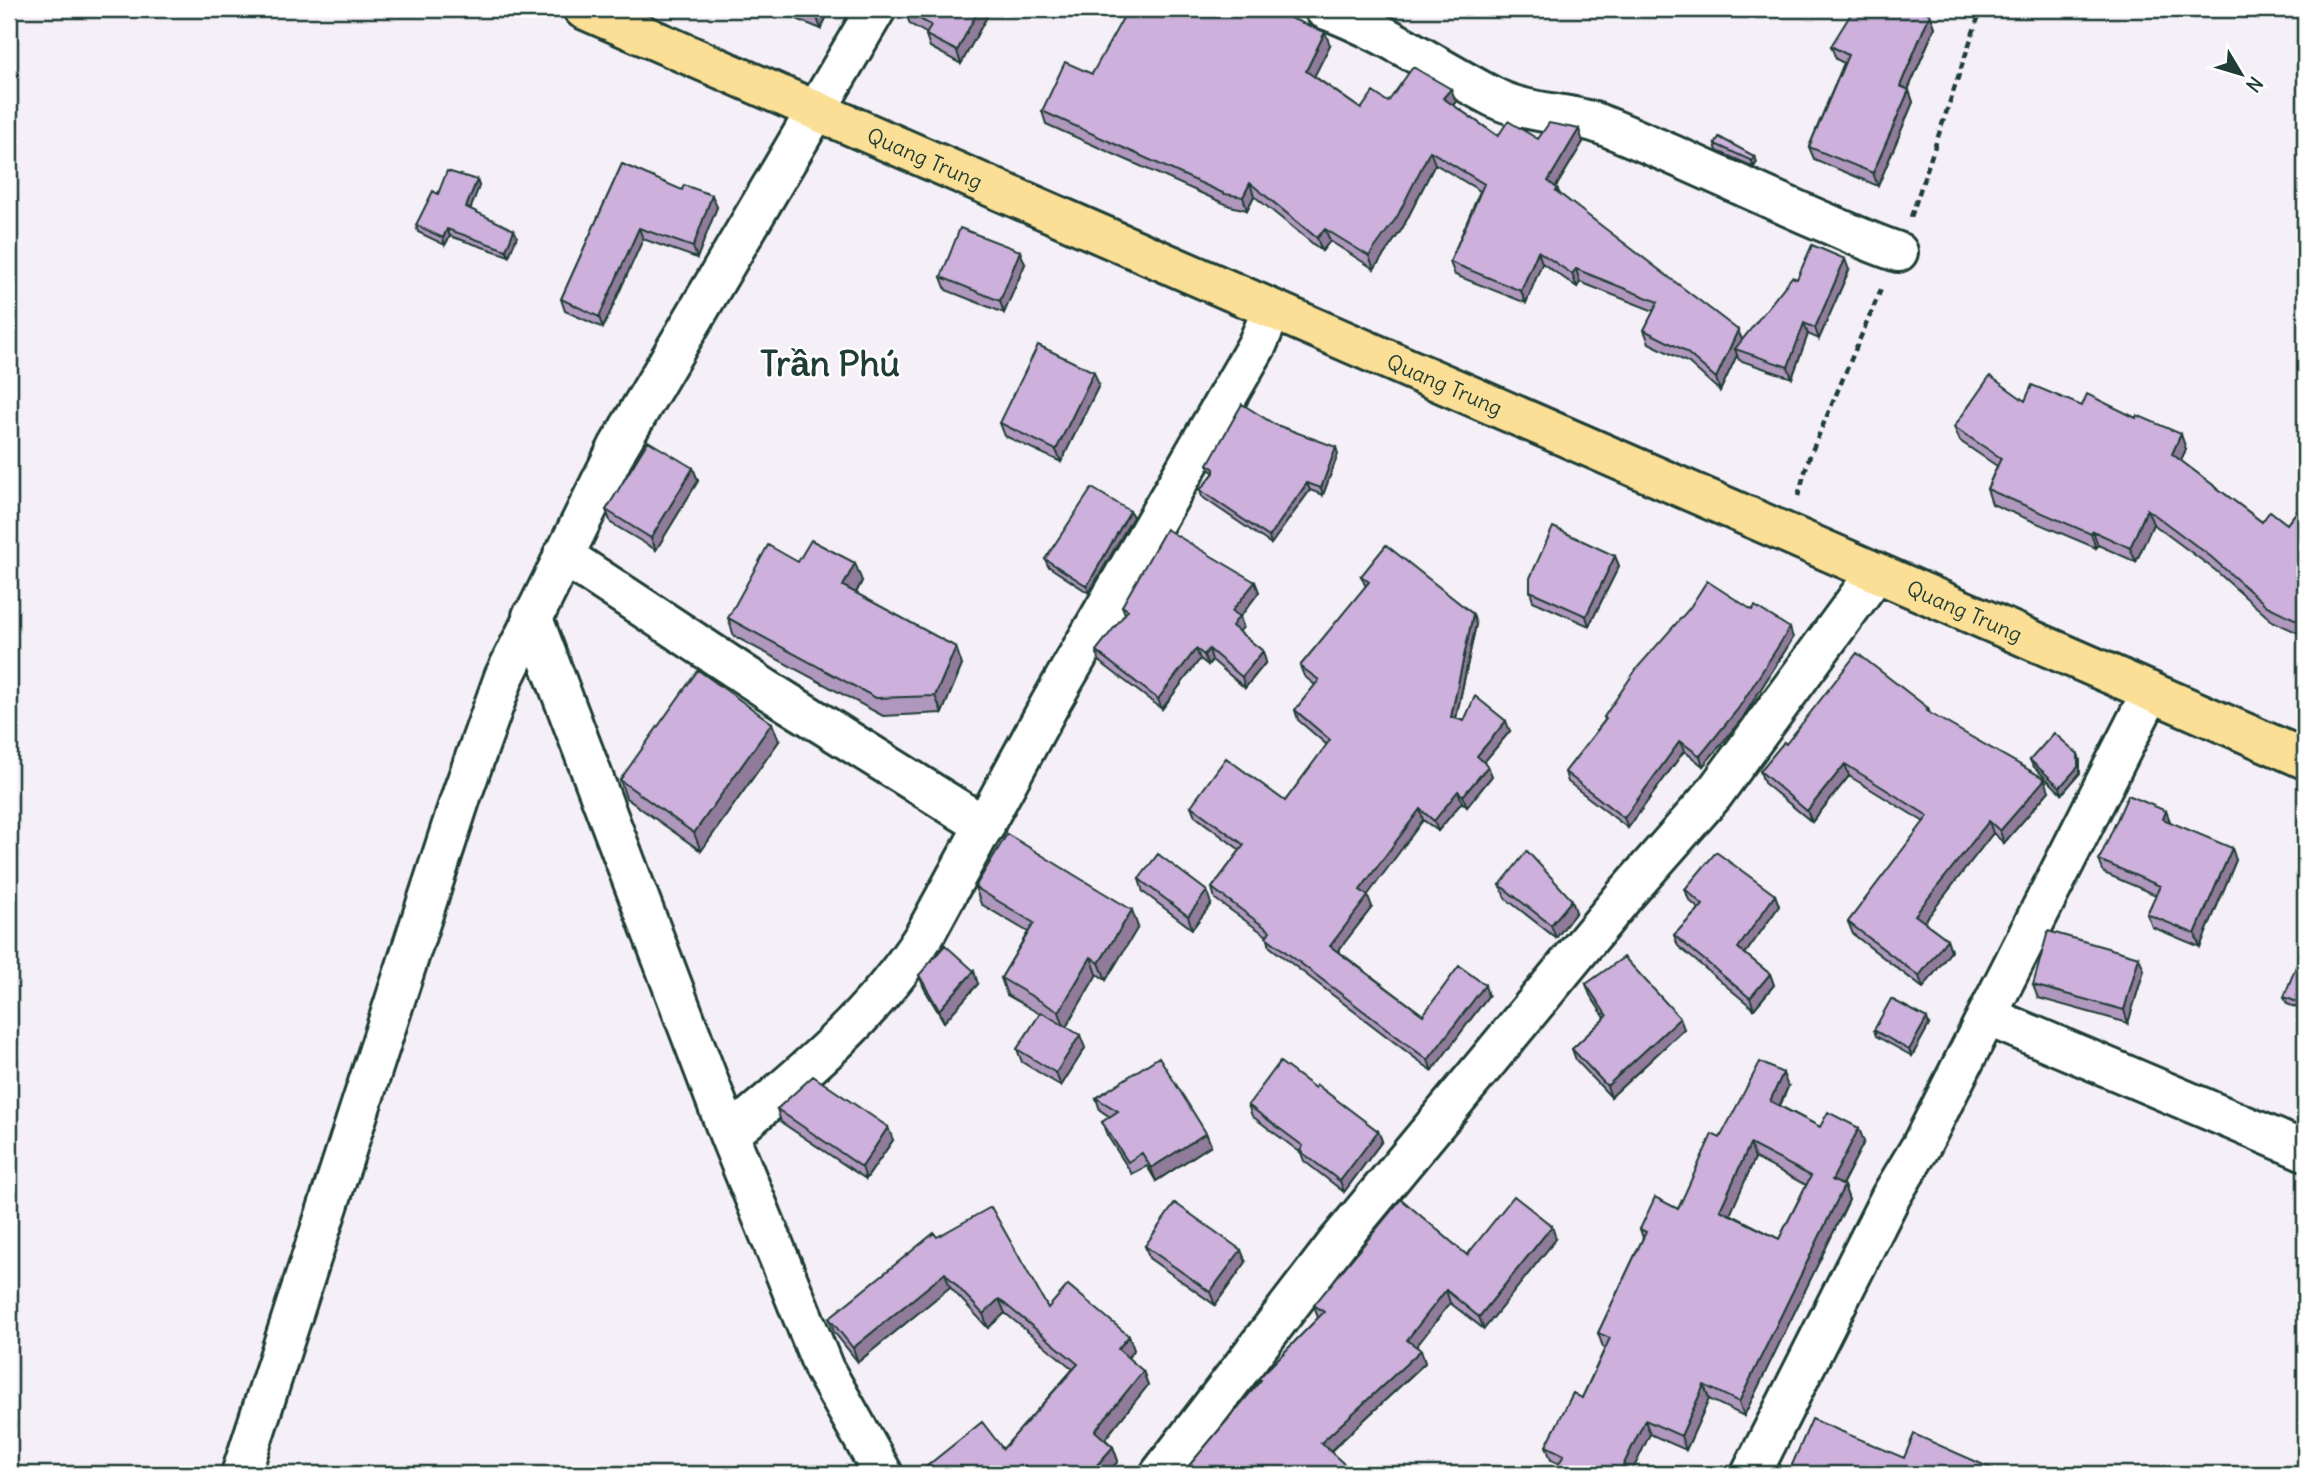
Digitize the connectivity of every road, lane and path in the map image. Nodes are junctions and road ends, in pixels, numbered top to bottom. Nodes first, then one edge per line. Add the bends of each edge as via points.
1 (583, 9) edge
2 (876, 9) edge
3 (1324, 9) edge
4 (814, 108) junction
5 (1898, 252) dead end
6 (1272, 310) junction
7 (563, 555) junction
8 (1876, 573) junction
9 (532, 617) junction
10 (2151, 692) junction
11 (2305, 759) edge
12 (985, 826) junction
13 (1986, 1016) junction
14 (729, 1135) junction
15 (2305, 1151) edge
16 (241, 1474) edge
17 (883, 1474) edge
18 (1160, 1474) edge
19 (1751, 1474) edge

1 - 4 main road, Quang Trung
2 - 4 street
3 - 5 street via 1395,39 1495,98 1601,124
4 - 6 main road, Quang Trung
4 - 7 street via 618,447
6 - 8 main road, Quang Trung
6 - 12 street via 1257,345
7 - 9 street
7 - 12 street
8 - 10 main road, Quang Trung
8 - 18 street via 1713,794 1338,1242
9 - 14 street
9 - 16 street via 504,677 462,794
10 - 11 main road, Quang Trung
10 - 13 street
12 - 14 street via 924,936 887,990 814,1064
13 - 15 street
13 - 19 street
14 - 17 street via 824,1369

